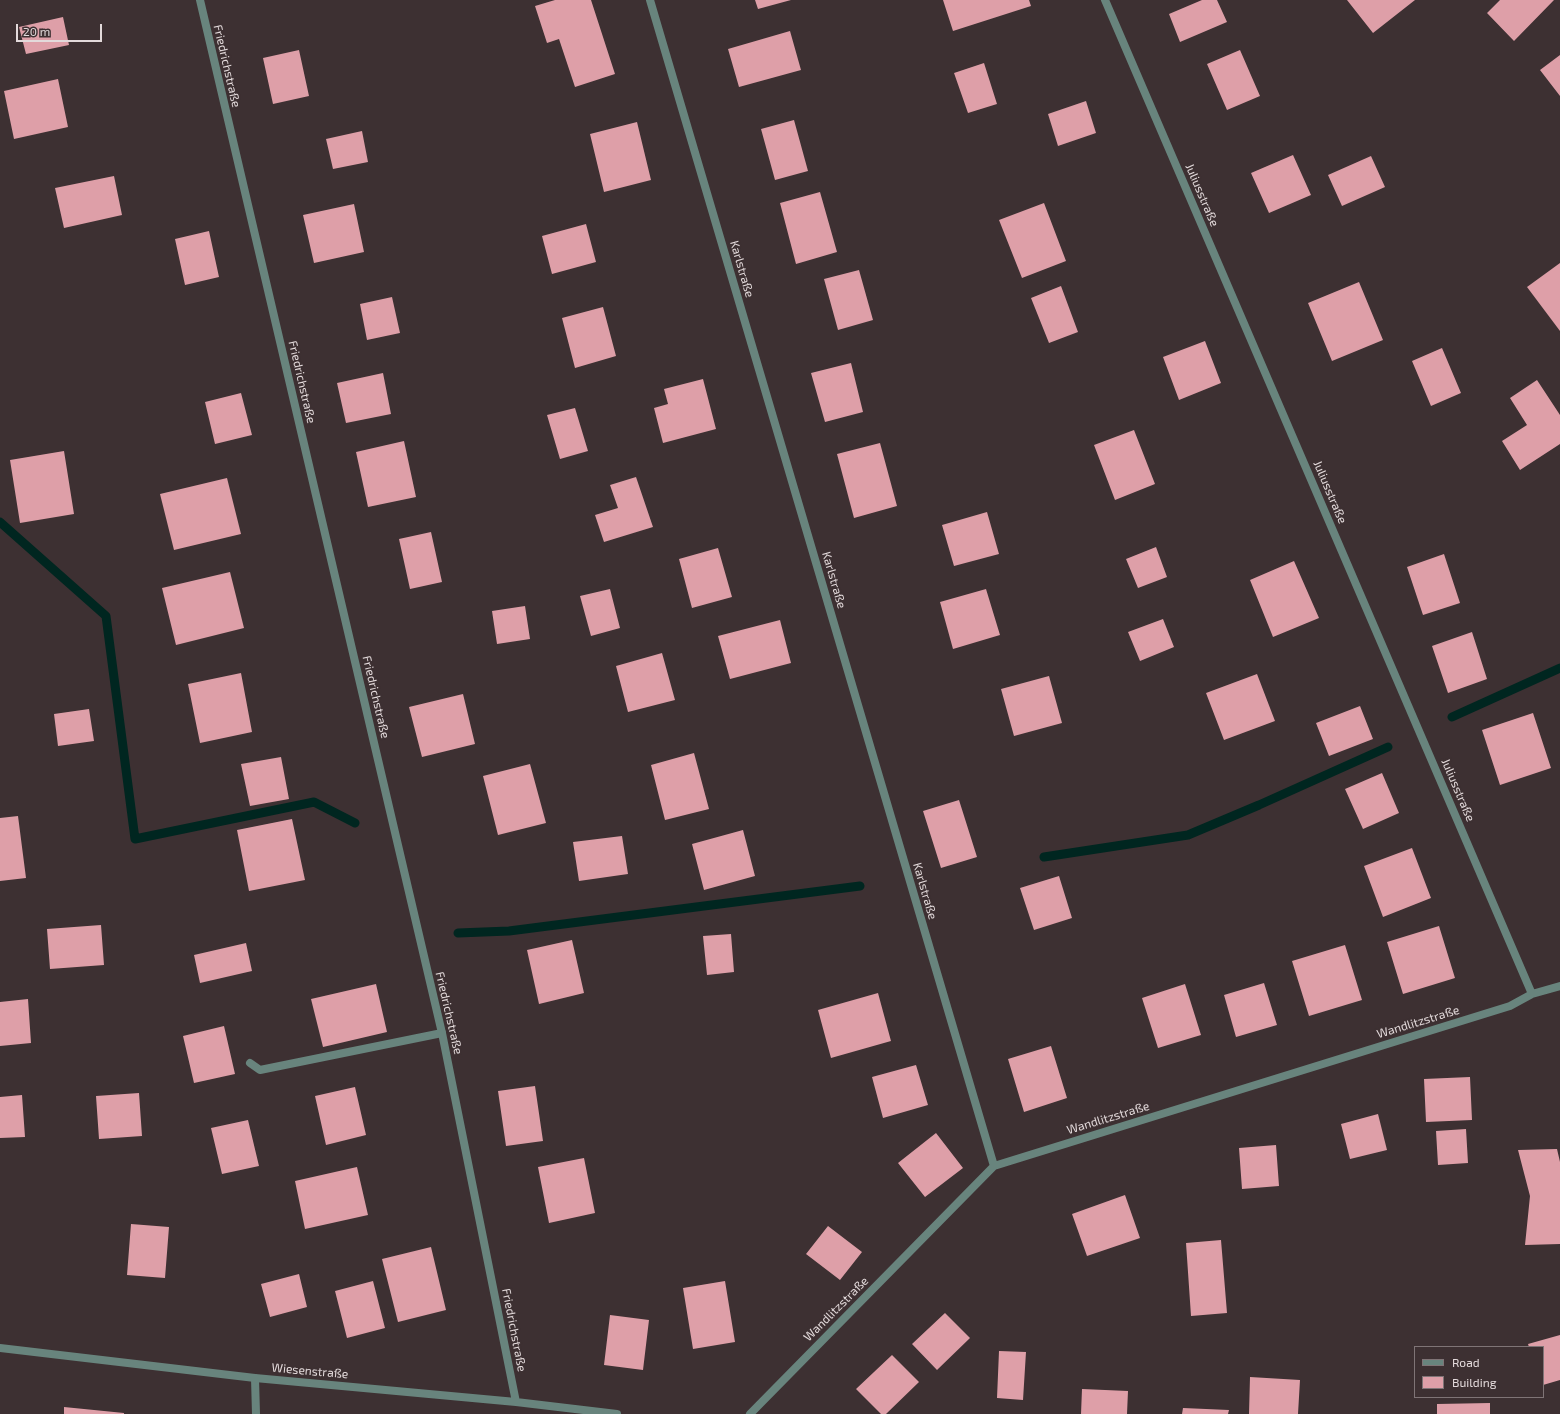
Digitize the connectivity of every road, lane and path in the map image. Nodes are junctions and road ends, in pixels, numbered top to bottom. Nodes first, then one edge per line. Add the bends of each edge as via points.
1 (200, 0) edge
2 (650, 0) edge
3 (1105, 0) edge
4 (1560, 986) edge
5 (1532, 994) junction
6 (442, 1033) junction
7 (250, 1063) dead end
8 (994, 1166) junction
9 (0, 1348) edge
10 (254, 1378) junction
11 (516, 1402) junction
12 (256, 1414) edge
13 (617, 1414) edge
14 (750, 1414) edge

1 - 6 street, Friedrichstraße
2 - 8 street, Karlstraße
3 - 5 street, Juliusstraße
4 - 5 street, Wandlitzstraße
5 - 8 street, Wandlitzstraße via 1510,1006
6 - 7 street via 260,1070
6 - 11 street, Friedrichstraße
8 - 14 street, Wandlitzstraße
9 - 10 street, Wiesenstraße
10 - 11 street, Wiesenstraße
10 - 12 street
11 - 13 street, Wiesenstraße

